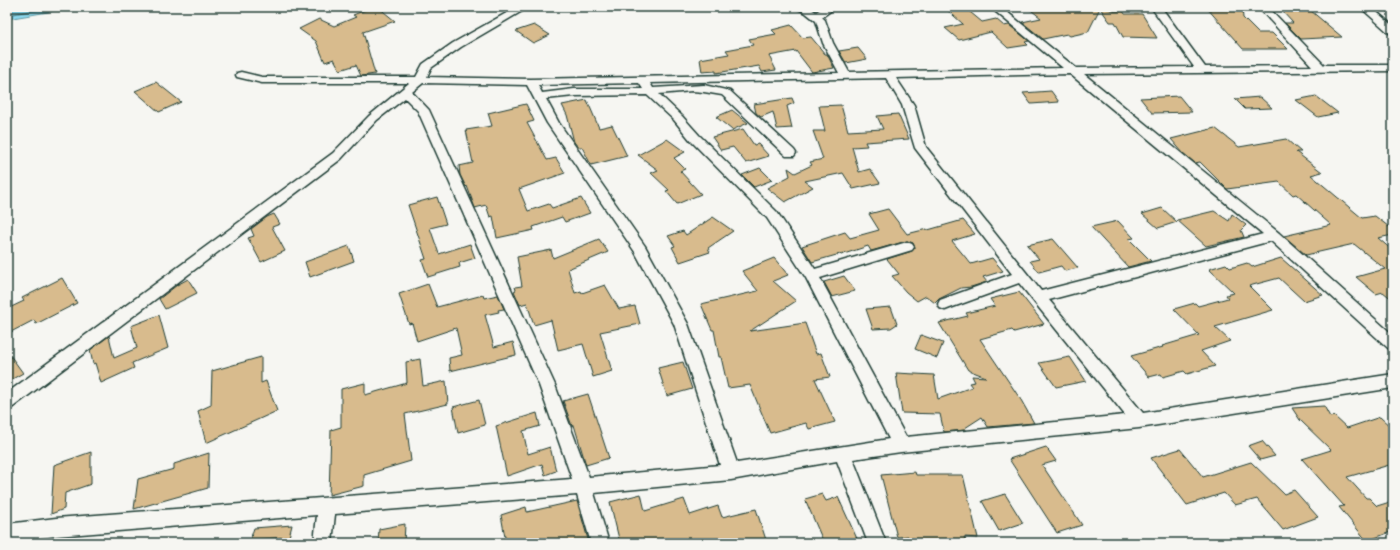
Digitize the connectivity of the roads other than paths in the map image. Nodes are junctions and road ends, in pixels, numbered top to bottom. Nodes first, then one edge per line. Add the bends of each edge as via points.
1 (524, 7) edge
2 (799, 7) edge
3 (832, 7) edge
4 (994, 7) edge
5 (1156, 7) edge
6 (1263, 7) edge
7 (1365, 7) edge
8 (817, 16) junction
9 (1393, 31) edge
10 (1393, 68) edge
11 (1321, 69) junction
12 (1202, 70) junction
13 (1073, 71) junction
14 (241, 74) dead end
15 (890, 75) junction
16 (846, 76) junction
17 (420, 80) junction
18 (530, 82) junction
19 (647, 86) junction
20 (406, 92) junction
21 (538, 97) junction
22 (790, 153) dead end
23 (1274, 236) junction
24 (907, 247) dead end
25 (812, 275) junction
26 (1022, 276) junction
27 (1038, 296) junction
28 (945, 304) dead end
29 (1393, 344) edge
30 (1393, 381) edge
31 (7, 402) edge
32 (1139, 421) junction
33 (901, 445) junction
34 (842, 453) junction
35 (730, 472) junction
36 (583, 486) junction
37 (327, 506) junction
38 (7, 534) edge
39 (323, 543) edge
40 (600, 543) edge
41 (877, 543) edge

1 - 17 street via 457,45 427,66
2 - 8 street
3 - 8 street
4 - 13 street
5 - 12 street
6 - 11 street
7 - 9 street
8 - 16 street
10 - 11 street
11 - 12 street
12 - 13 street
13 - 15 street
13 - 23 street
14 - 17 street via 262,80
15 - 16 street
15 - 26 street via 894,86 908,104 921,148
16 - 19 street
17 - 18 street
17 - 20 street
18 - 19 street
18 - 21 street
19 - 21 street via 634,93 566,92
19 - 22 street via 717,89 726,93
19 - 25 street via 772,215
20 - 31 street via 373,118 337,156
20 - 36 street via 423,110 544,378
21 - 35 street via 553,123 640,249 681,324
23 - 27 street
23 - 29 street
24 - 25 street
25 - 33 street
26 - 27 street
26 - 28 street
27 - 32 street
30 - 32 street
32 - 33 street
33 - 34 street
34 - 35 street
34 - 41 street
35 - 36 street
36 - 37 street
36 - 40 street
37 - 38 street via 56,527
37 - 39 street

